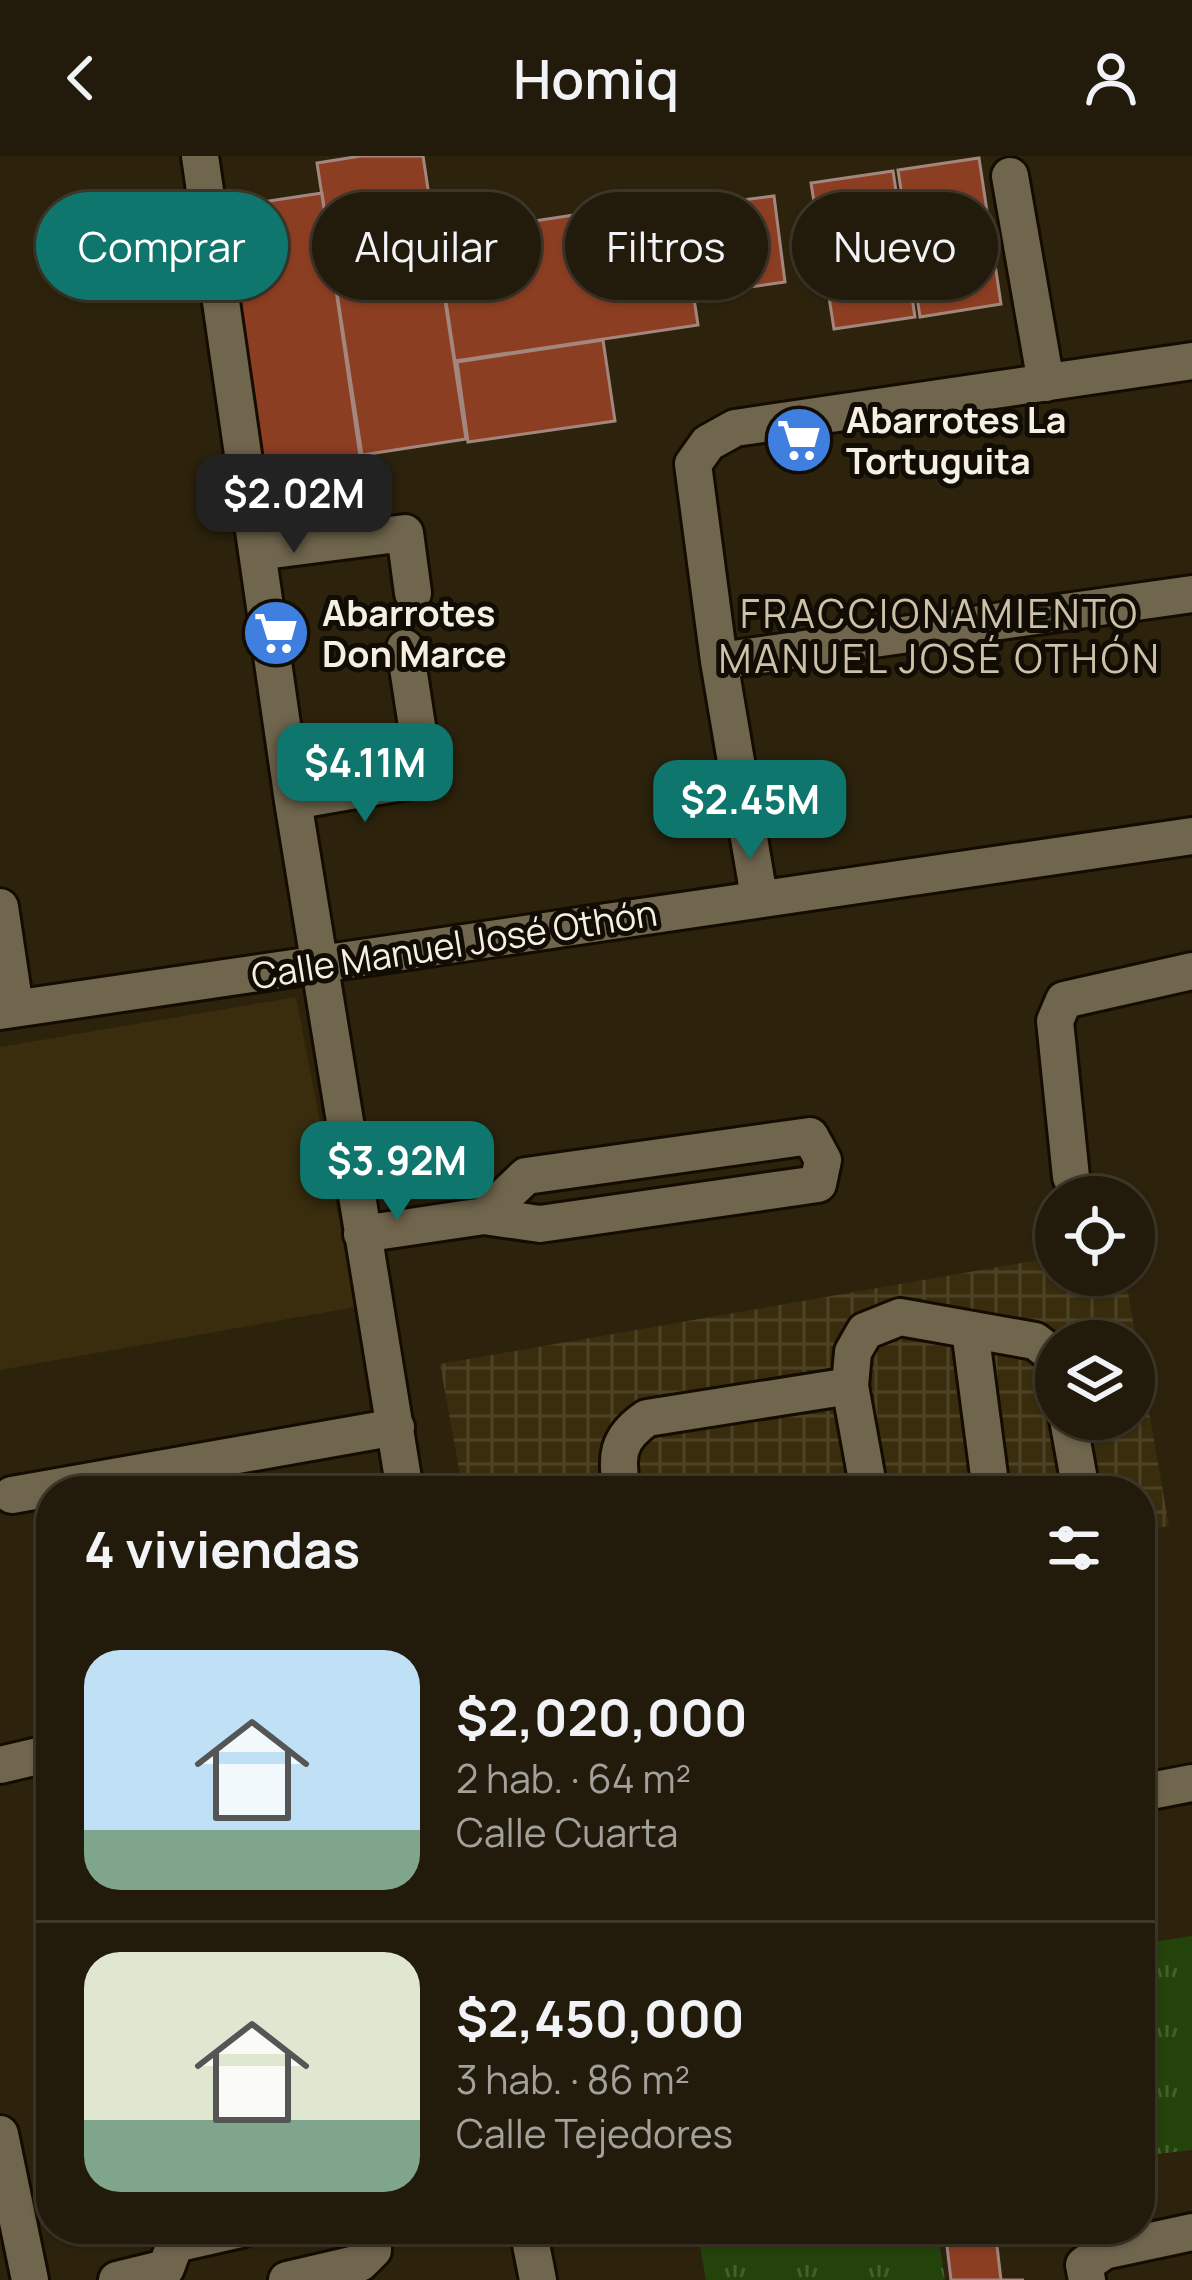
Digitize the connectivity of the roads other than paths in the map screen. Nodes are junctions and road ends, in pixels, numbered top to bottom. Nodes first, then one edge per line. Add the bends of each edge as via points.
1 (200, 156) edge
2 (1010, 176) dead end
3 (1192, 361) edge
4 (1046, 383) junction
5 (257, 552) junction
6 (413, 593) dead end
7 (1192, 594) edge
8 (405, 648) dead end
9 (719, 661) junction
10 (292, 801) junction
11 (1192, 836) edge
12 (759, 897) junction
13 (0, 907) edge
14 (319, 966) junction
15 (1192, 971) edge
16 (8, 1009) edge
17 (1071, 1176) edge
18 (484, 1216) junction
19 (362, 1234) junction
20 (970, 1330) junction
21 (1035, 1341) edge
22 (850, 1385) junction
23 (396, 1427) junction
24 (1072, 1440) edge
25 (119, 1476) edge
26 (403, 1476) edge
27 (620, 1476) edge
28 (866, 1476) edge
29 (989, 1476) edge
30 (1079, 1476) edge
31 (36, 1491) edge
32 (12, 1495) dead end
33 (36, 1757) edge
34 (0, 1765) edge
35 (1192, 1784) edge
36 (1155, 1790) edge
37 (0, 2134) edge
38 (1192, 2233) edge
39 (1155, 2241) edge
40 (175, 2244) edge
41 (373, 2244) edge
42 (531, 2244) edge
43 (1138, 2244) edge
44 (172, 2274) edge
45 (31, 2280) edge
46 (117, 2280) edge
47 (287, 2280) edge
48 (538, 2280) edge
49 (1088, 2280) edge

1 - 5 street
2 - 4 street
3 - 4 street
4 - 9 street via 735,428 708,443 693,464
5 - 6 street via 405,533
5 - 10 street
7 - 9 street
8 - 10 street via 425,778
9 - 12 street
10 - 14 street
11 - 12 street, Calle Manuel José Othón
12 - 14 street, Calle Manuel José Othón
13 - 16 street
14 - 16 street, Calle Manuel José Othón
14 - 19 street
15 - 17 street via 1064,1000 1055,1021
18 - 18 street via 540,1224 818,1184 823,1160 810,1136 526,1176
18 - 19 street
19 - 23 street
20 - 21 street
20 - 22 street via 900,1317 865,1331
20 - 29 street
22 - 27 street via 647,1418 630,1430 617,1460
22 - 28 street
23 - 25 street
23 - 26 street
24 - 30 street
31 - 32 street
33 - 34 street
35 - 36 street
37 - 45 street
38 - 39 street
40 - 44 street
41 - 47 street via 360,2264
42 - 48 street
43 - 49 street via 1084,2265
44 - 46 street

